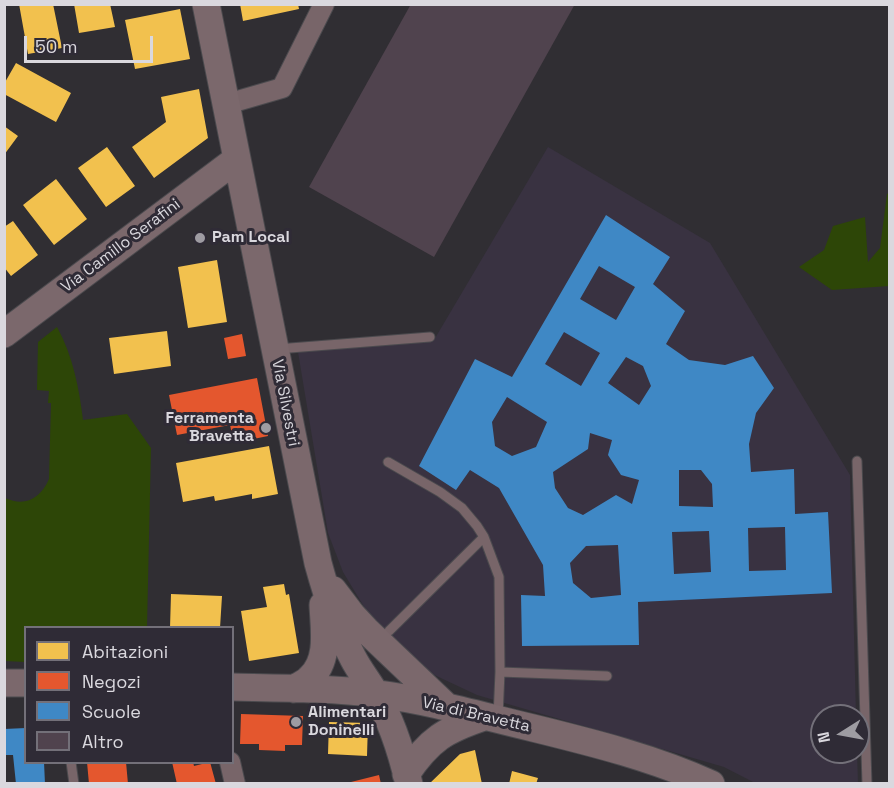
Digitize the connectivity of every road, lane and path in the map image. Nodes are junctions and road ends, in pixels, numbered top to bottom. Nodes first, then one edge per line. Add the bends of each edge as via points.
1 (206, 4) edge
2 (324, 4) edge
3 (226, 104) junction
4 (237, 159) junction
5 (4, 334) edge
6 (430, 337) dead end
7 (274, 349) junction
8 (857, 461) dead end
9 (388, 462) dead end
10 (484, 537) junction
11 (321, 574) junction
12 (389, 631) dead end
13 (500, 672) junction
14 (607, 676) dead end
15 (4, 683) edge
16 (24, 683) edge
17 (234, 687) edge
18 (294, 689) junction
19 (376, 694) junction
20 (447, 706) junction
21 (491, 718) junction
22 (71, 764) edge
23 (230, 764) edge
24 (407, 778) edge
25 (74, 783) edge
26 (235, 783) edge
27 (711, 783) edge
28 (867, 783) edge

1 - 3 main road
2 - 3 street via 282,88
3 - 4 main road
4 - 5 main road, Via Camillo Serafini
4 - 7 main road, Via Silvestri
6 - 7 lane
7 - 11 main road, Via Silvestri
8 - 28 lane
9 - 10 lane via 462,508
10 - 12 lane
10 - 13 lane via 499,577
11 - 18 main road, Via Silvestri via 323,655 311,678
11 - 19 main road, Via Silvestri via 338,627
11 - 20 main road, Via Silvestri via 366,630
13 - 14 lane
13 - 21 lane
15 - 16 main road
17 - 18 main road, Via di Bravetta
18 - 19 main road, Via di Bravetta
19 - 20 main road, Via di Bravetta
19 - 24 main road, Via Silvestri
20 - 21 main road, Via di Bravetta
21 - 24 main road via 439,737 421,753
21 - 27 main road, Via di Bravetta via 622,751
22 - 25 lane
23 - 26 street

